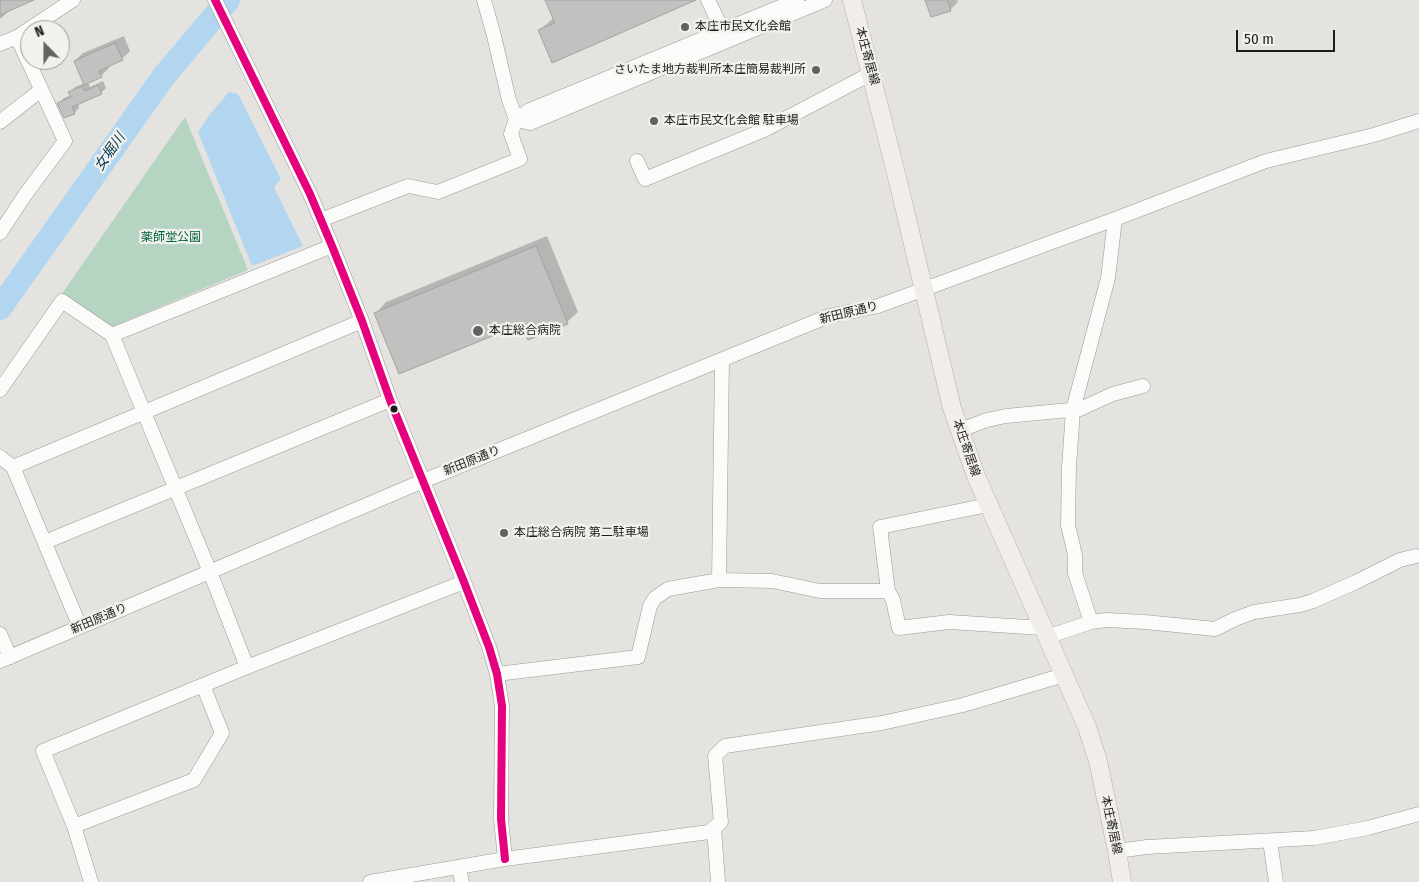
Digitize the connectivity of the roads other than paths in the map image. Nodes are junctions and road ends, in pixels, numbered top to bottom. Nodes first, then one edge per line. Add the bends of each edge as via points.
1 (73, 0) edge
2 (215, 0) edge
3 (484, 0) edge
4 (708, 0) edge
5 (797, 0) edge
6 (825, 0) edge
7 (852, 0) edge
8 (725, 36) junction
9 (17, 37) junction
10 (0, 44) edge
11 (872, 73) junction
12 (41, 90) junction
13 (516, 118) junction
14 (1419, 121) edge
15 (0, 122) edge
16 (637, 160) dead end
17 (1115, 219) junction
18 (321, 220) junction
19 (0, 233) edge
20 (332, 246) junction
21 (923, 289) junction
22 (362, 321) junction
23 (112, 335) junction
24 (722, 360) junction
25 (1143, 386) dead end
26 (0, 390) edge
27 (390, 400) junction
28 (1073, 410) junction
29 (143, 412) junction
30 (960, 430) junction
31 (0, 457) edge
32 (13, 466) junction
33 (424, 481) junction
34 (174, 488) junction
35 (988, 505) junction
36 (45, 542) junction
37 (1416, 556) dead end
38 (210, 572) junction
39 (718, 580) junction
40 (464, 582) junction
41 (888, 590) junction
42 (1091, 622) junction
43 (80, 627) junction
44 (1045, 632) junction
45 (0, 634) edge
46 (5, 659) edge
47 (247, 667) junction
48 (497, 674) junction
49 (1064, 675) junction
50 (203, 685) junction
51 (1419, 814) edge
52 (74, 826) junction
53 (714, 828) junction
54 (1270, 841) junction
55 (1117, 851) junction
56 (505, 859) junction
57 (460, 875) edge
58 (91, 882) edge
59 (370, 882) edge
60 (718, 882) edge
61 (1122, 882) edge
62 (1276, 882) edge

1 - 9 street
2 - 18 street
3 - 13 street via 508,100
4 - 8 street
5 - 8 street
6 - 8 street
7 - 11 main road, 本庄寄居線
8 - 13 street
9 - 10 street
9 - 12 street
11 - 16 street via 764,130 645,179
11 - 21 main road, 本庄寄居線
12 - 15 street
12 - 19 street via 65,141
13 - 18 street via 511,134 520,159 438,192 408,186
14 - 17 street, 新田原通り via 1266,161
17 - 21 street, 新田原通り
17 - 28 street via 1108,278
18 - 20 street
20 - 22 street
20 - 23 street
21 - 24 street, 新田原通り via 878,306 829,316
21 - 30 main road, 本庄寄居線
22 - 27 street
22 - 29 street
23 - 26 street via 62,301
23 - 29 street
24 - 33 street, 新田原通り
24 - 39 street
25 - 28 street
27 - 33 street
27 - 34 street
28 - 30 street via 1006,416
28 - 42 street via 1068,525 1075,554 1075,573
29 - 32 street
29 - 34 street
30 - 35 main road, 本庄寄居線
31 - 32 street
32 - 36 street
33 - 38 street, 新田原通り
33 - 40 street
34 - 36 street
34 - 38 street
35 - 41 street via 880,527
35 - 44 main road, 本庄寄居線
36 - 43 street
37 - 42 street via 1400,560 1314,601 1254,612 1215,629 1145,622
38 - 43 street, 新田原通り
38 - 47 street
39 - 41 street via 772,581 820,591
39 - 48 street via 668,589 656,598 650,606 638,657
40 - 47 street
40 - 48 street
41 - 44 street via 899,628 949,622
42 - 44 street
43 - 46 street, 新田原通り
44 - 49 main road, 本庄寄居線
45 - 46 street
47 - 50 street
48 - 56 street via 502,706 501,819
49 - 53 street via 963,705 882,723 725,746 715,756 721,822
49 - 55 main road, 本庄寄居線 via 1098,761
50 - 52 street via 222,733 194,780
50 - 52 street via 43,752
51 - 54 street via 1314,838
52 - 58 street
53 - 56 street via 709,832
53 - 60 street
54 - 55 street
54 - 62 street
55 - 61 main road, 本庄寄居線
56 - 57 street
57 - 59 street

